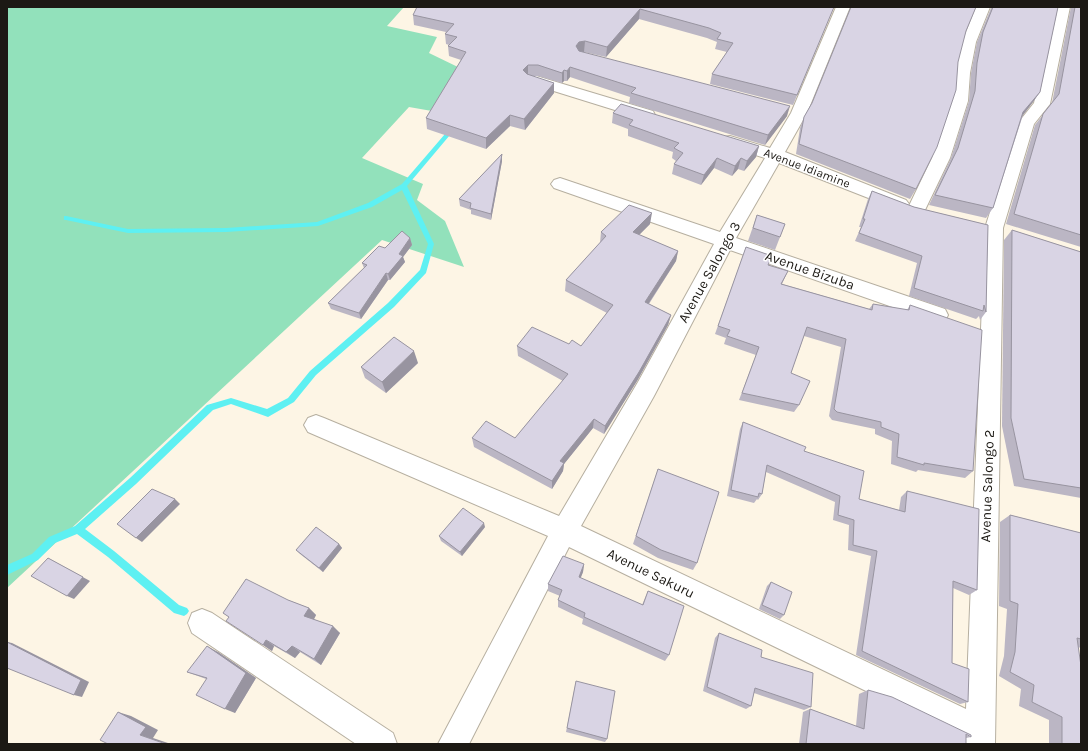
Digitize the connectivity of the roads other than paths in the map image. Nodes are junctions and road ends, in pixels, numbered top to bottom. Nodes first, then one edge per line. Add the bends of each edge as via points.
1 (843, 7) edge
2 (982, 7) edge
3 (1064, 7) edge
4 (534, 80) edge
5 (662, 119) edge
6 (712, 135) edge
7 (775, 155) junction
8 (560, 184) dead end
9 (725, 240) junction
10 (955, 321) edge
11 (316, 425) dead end
12 (564, 531) junction
13 (202, 623) dead end
14 (980, 738) edge
15 (382, 744) edge
16 (453, 744) edge

1 - 7 street, Avenue Salongo 3 via 793,111
2 - 7 street, Avenue Idiamine via 969,42 962,73 960,101 923,212
3 - 14 street, Avenue Salongo 2 via 1042,104 1026,123 995,229 984,331
4 - 5 street
6 - 7 street, Avenue Idiamine
7 - 9 street, Avenue Salongo 3
8 - 9 street, Avenue Bizuba
9 - 10 street, Avenue Bizuba
9 - 12 street, Avenue Salongo 3 via 646,389
11 - 12 street, Avenue Sakuru
12 - 14 street, Avenue Sakuru
12 - 16 street, Avenue Salongo 3
13 - 15 street

